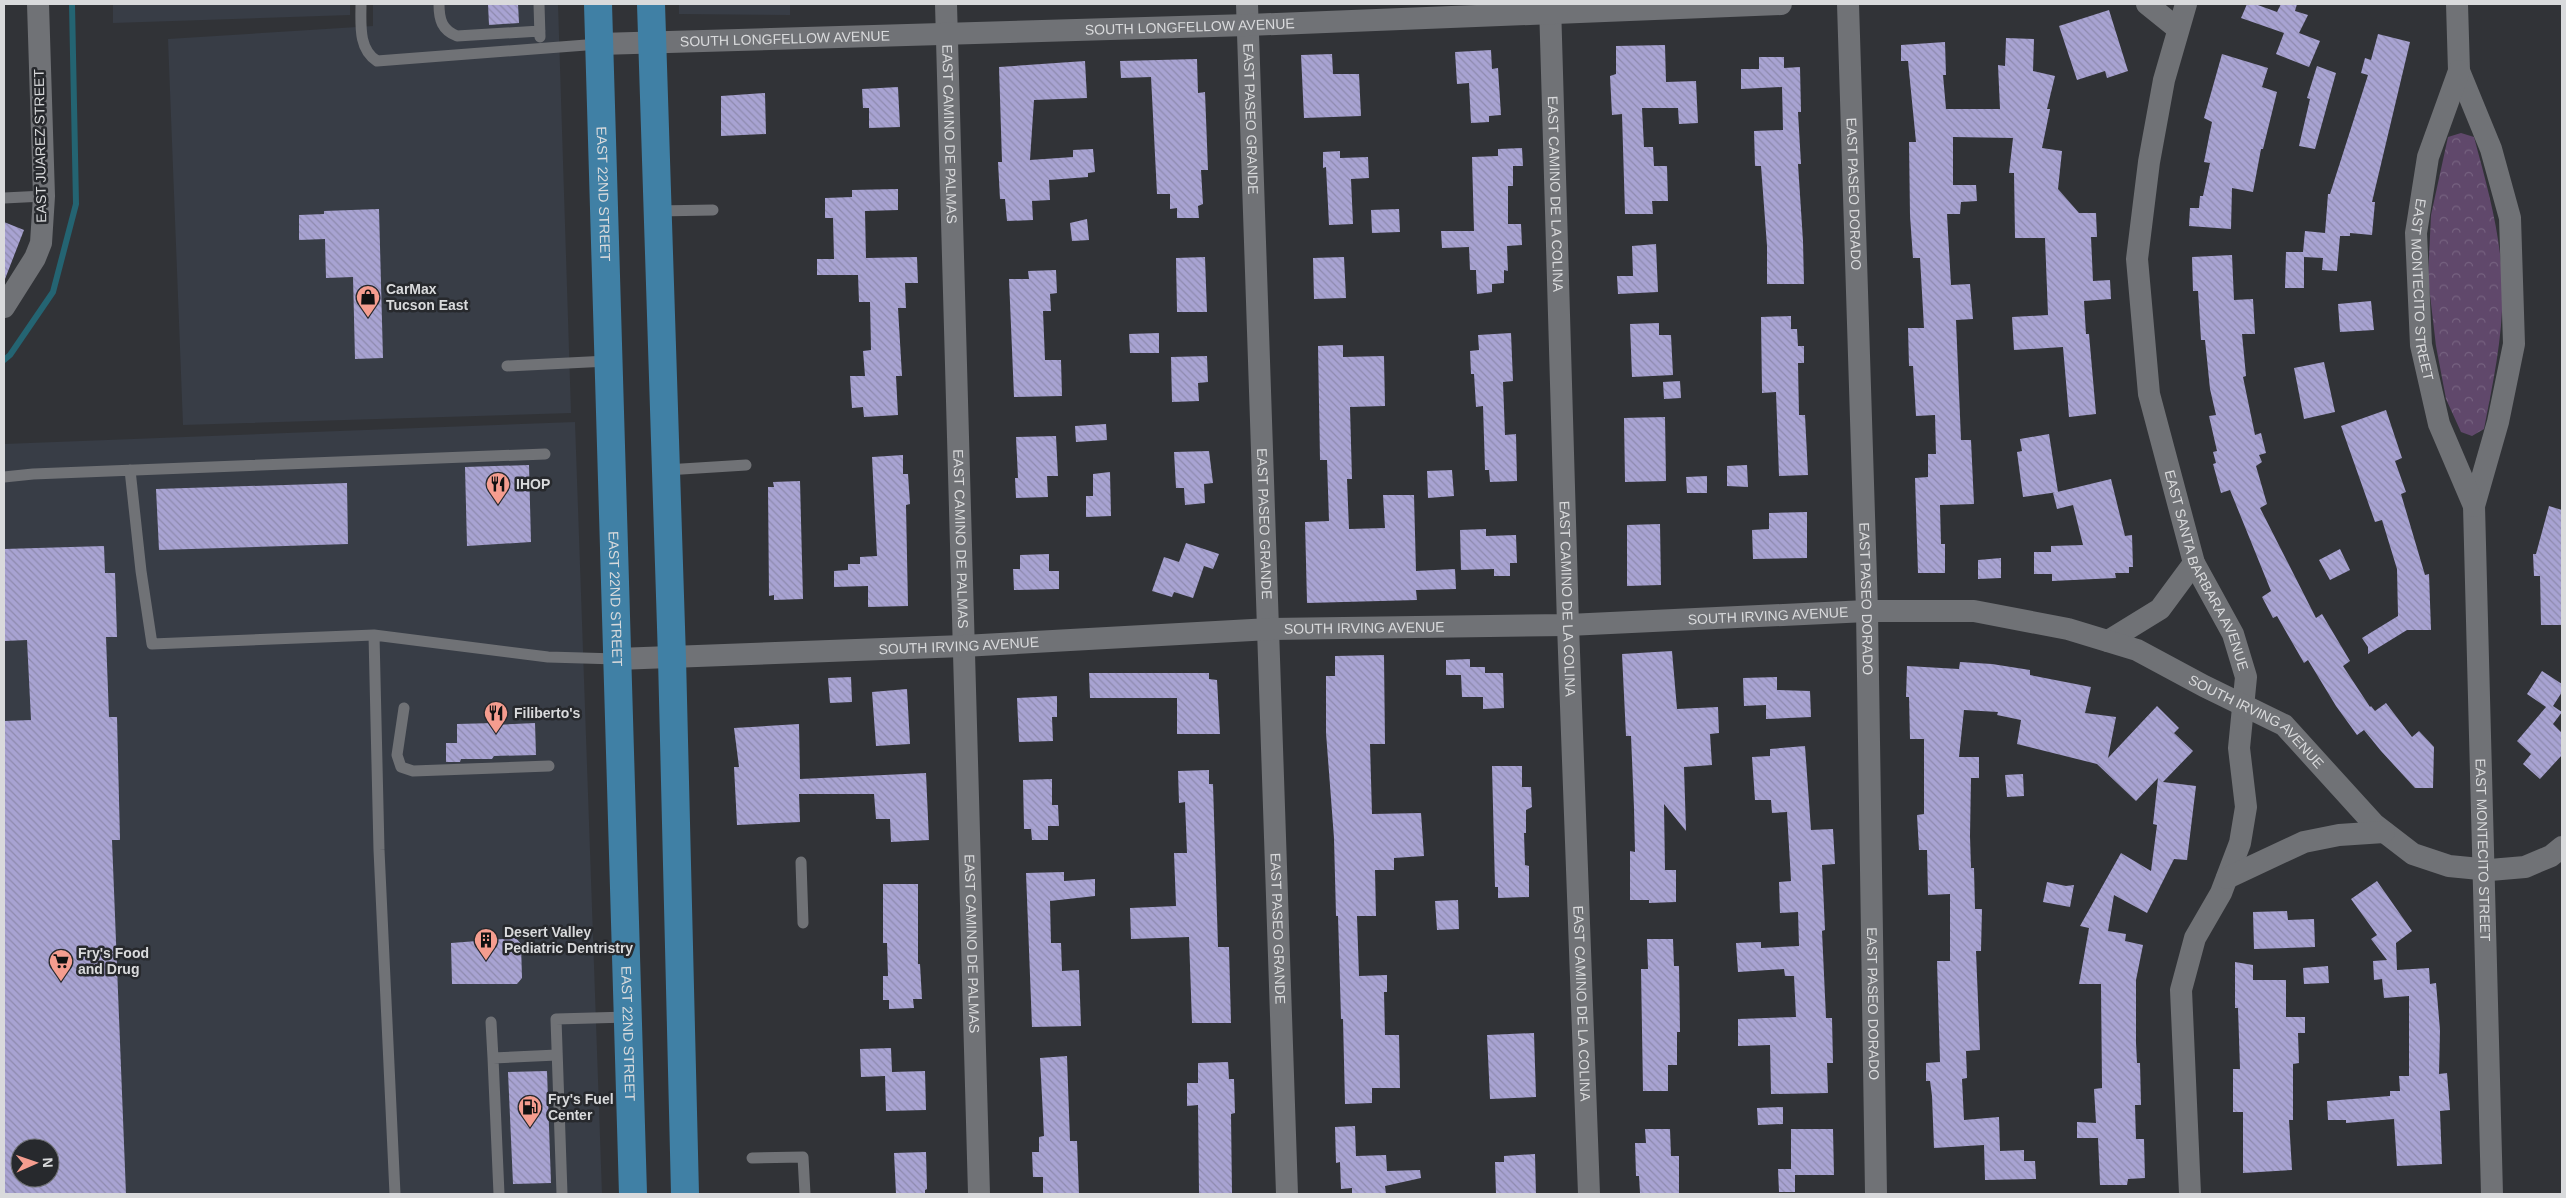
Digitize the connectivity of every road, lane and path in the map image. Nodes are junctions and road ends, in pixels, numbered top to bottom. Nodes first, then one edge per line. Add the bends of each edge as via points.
1 (38, 4) edge
2 (361, 4) edge
3 (438, 4) edge
4 (539, 4) edge
5 (598, 4) edge
6 (651, 4) edge
7 (946, 4) edge
8 (1781, 4) edge
9 (1848, 4) edge
10 (2147, 4) edge
11 (2186, 4) edge
12 (2457, 4) edge
13 (1550, 9) edge
14 (1248, 15) edge
15 (2178, 29) junction
16 (540, 31) junction
17 (947, 33) junction
18 (651, 41) junction
19 (599, 44) junction
20 (540, 48) junction
21 (2459, 72) junction
22 (44, 196) junction
23 (4, 198) edge
24 (714, 210) dead end
25 (657, 211) junction
26 (4, 308) edge
27 (608, 361) junction
28 (507, 366) dead end
29 (545, 454) dead end
30 (746, 465) dead end
31 (130, 470) junction
32 (666, 470) junction
33 (4, 477) edge
34 (2474, 506) junction
35 (2194, 563) junction
36 (1867, 611) junction
37 (1568, 625) junction
38 (1270, 629) junction
39 (374, 635) junction
40 (2108, 640) junction
41 (962, 646) junction
42 (672, 658) junction
43 (617, 659) junction
44 (2243, 705) junction
45 (404, 708) dead end
46 (549, 766) dead end
47 (2384, 832) junction
48 (2562, 847) edge
49 (800, 862) dead end
50 (2483, 869) junction
51 (2227, 878) junction
52 (803, 923) dead end
53 (628, 1017) junction
54 (491, 1022) dead end
55 (557, 1055) junction
56 (493, 1058) junction
57 (752, 1158) dead end
58 (395, 1194) edge
59 (499, 1194) edge
60 (562, 1194) edge
61 (633, 1194) edge
62 (684, 1194) edge
63 (805, 1194) edge
64 (979, 1194) edge
65 (1287, 1194) edge
66 (1589, 1194) edge
67 (1876, 1194) edge
68 (2190, 1194) edge
69 (2492, 1194) edge

1 - 22 street, EAST JUAREZ STREET
2 - 20 lane via 361,37 368,56 377,61
3 - 16 lane via 446,31 458,36
4 - 16 lane
5 - 19 main road, EAST 22ND STREET
6 - 18 main road
7 - 17 street, EAST CAMINO DE PALMAS
8 - 13 street, SOUTH LONGFELLOW AVENUE
9 - 36 street, EAST PASEO DORADO
10 - 15 street
11 - 15 street, EAST SANTA BARBARA AVENUE
12 - 21 street, EAST MONTECITO STREET
13 - 14 street, SOUTH LONGFELLOW AVENUE
13 - 37 street, EAST CAMINO DE LA COLINA
14 - 17 street, SOUTH LONGFELLOW AVENUE
14 - 38 street, EAST PASEO GRANDE
15 - 35 street, EAST SANTA BARBARA AVENUE via 2164,80 2149,162 2137,259 2148,394
16 - 20 lane
17 - 18 street, SOUTH LONGFELLOW AVENUE
17 - 41 street, EAST CAMINO DE PALMAS
18 - 19 street, SOUTH LONGFELLOW AVENUE
18 - 25 main road
19 - 20 lane
19 - 27 main road, EAST 22ND STREET
21 - 34 street, EAST MONTECITO STREET via 2491,149 2510,218 2514,344 2498,422
21 - 34 street, EAST MONTECITO STREET via 2428,157 2416,233 2421,345 2439,424
22 - 23 lane
22 - 26 street, EAST JUAREZ STREET via 40,243 35,258
24 - 25 lane
25 - 32 main road
27 - 28 lane
27 - 43 main road, EAST 22ND STREET
29 - 31 lane
30 - 32 lane
31 - 33 lane
31 - 39 lane via 152,644
32 - 42 main road
34 - 50 street, EAST MONTECITO STREET
35 - 40 street via 2160,609
35 - 44 street, EAST SANTA BARBARA AVENUE via 2233,634 2246,678
36 - 37 street, SOUTH IRVING AVENUE
36 - 40 street, SOUTH IRVING AVENUE via 1974,612 2068,628
36 - 67 street, EAST PASEO DORADO
37 - 38 street, SOUTH IRVING AVENUE
37 - 66 street, EAST CAMINO DE LA COLINA
38 - 41 street, SOUTH IRVING AVENUE
38 - 65 street, EAST PASEO GRANDE
39 - 43 lane via 548,657
39 - 58 lane via 379,850
40 - 44 street, SOUTH IRVING AVENUE via 2137,650
41 - 42 street, SOUTH IRVING AVENUE
41 - 64 street, EAST CAMINO DE PALMAS
42 - 43 street, SOUTH IRVING AVENUE
42 - 62 main road
43 - 53 main road, EAST 22ND STREET
44 - 47 street, SOUTH IRVING AVENUE via 2284,725
44 - 51 street, EAST SANTA BARBARA AVENUE via 2239,748 2246,807 2240,843
45 - 46 lane via 397,755 401,767 413,771
47 - 50 street, SOUTH IRVING AVENUE via 2412,854 2449,866
47 - 51 street via 2339,835 2304,842
48 - 50 street, SOUTH IRVING AVENUE via 2525,867
49 - 52 lane
50 - 69 street, EAST MONTECITO STREET
51 - 68 street, EAST SANTA BARBARA AVENUE via 2222,893 2195,938 2182,990
53 - 55 lane via 556,1019
53 - 61 main road, EAST 22ND STREET
54 - 56 lane
55 - 56 lane
55 - 60 lane
56 - 59 lane
57 - 63 lane via 803,1157

